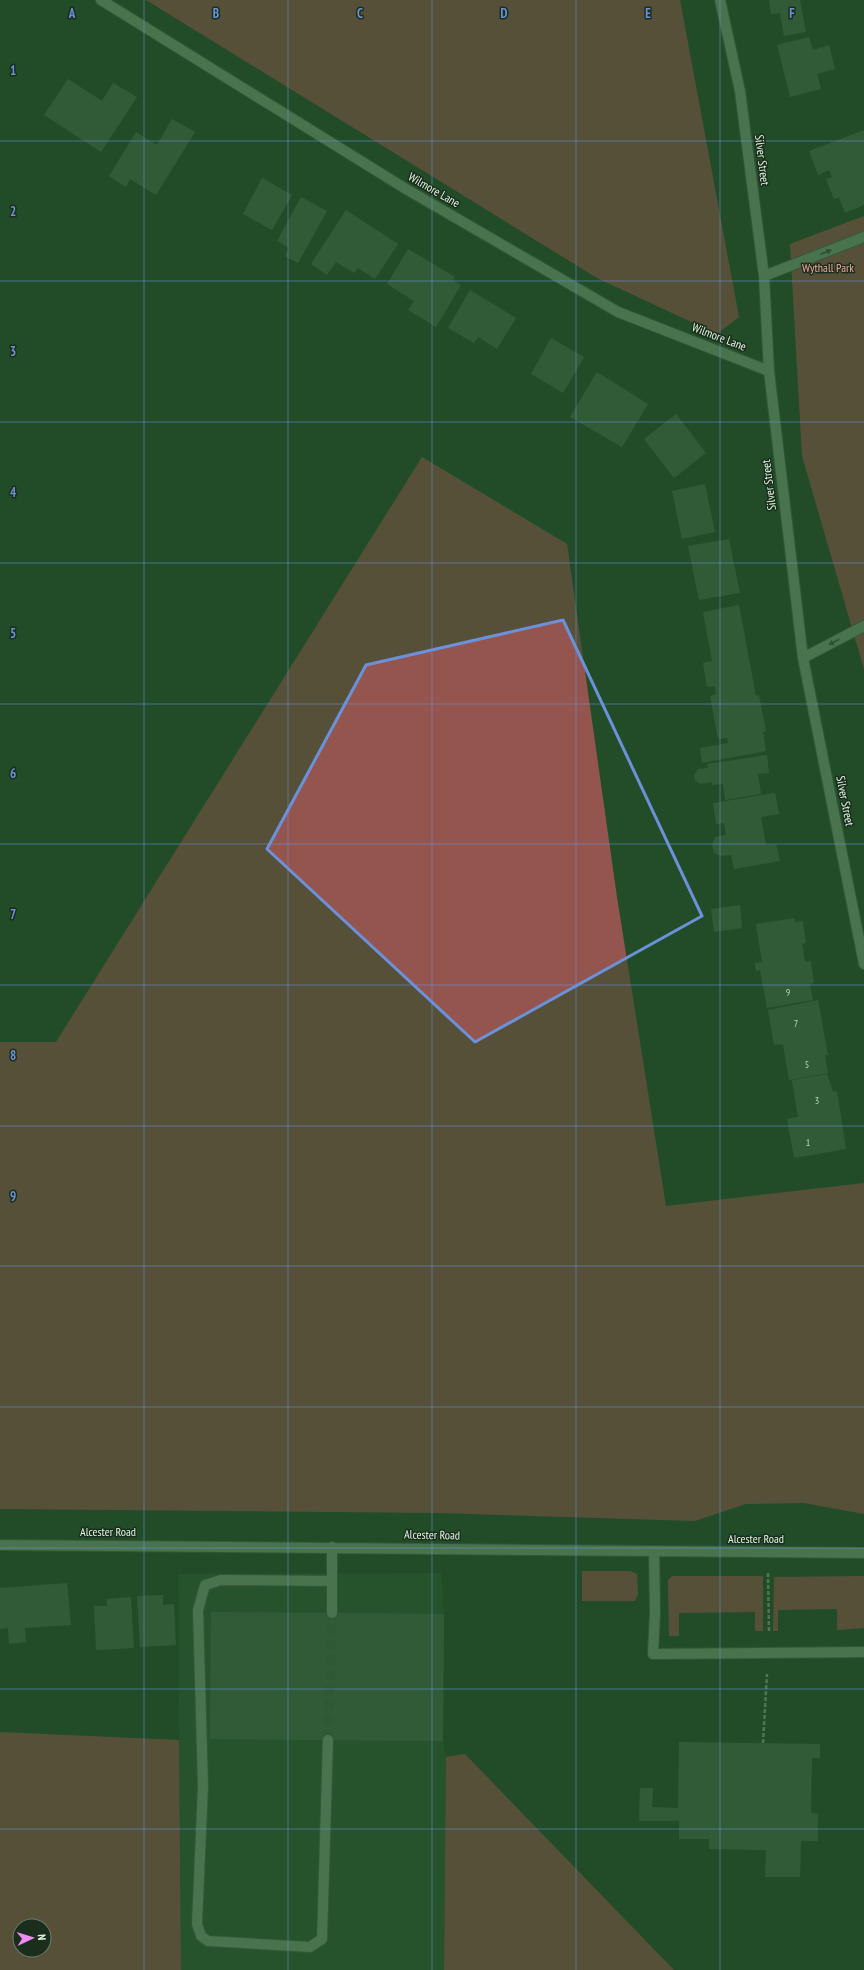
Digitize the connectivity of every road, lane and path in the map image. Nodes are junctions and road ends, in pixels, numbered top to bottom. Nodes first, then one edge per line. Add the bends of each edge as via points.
1 (101, 0) edge
2 (720, 0) edge
3 (864, 237) edge
4 (764, 276) junction
5 (769, 370) junction
6 (864, 626) edge
7 (803, 658) junction
8 (864, 964) edge
9 (0, 1545) edge
10 (332, 1547) junction
11 (654, 1551) junction
12 (864, 1553) edge
13 (332, 1581) junction
14 (332, 1613) tunnel mouth
15 (864, 1652) edge
16 (328, 1740) tunnel mouth

1 - 5 street, Wilmore Lane via 406,189 618,312
2 - 4 street, Silver Street via 740,91
4 -> 3 street
4 - 5 street, Silver Street
5 - 7 street, Silver Street
6 -> 7 street
7 - 8 street, Silver Street
9 - 10 street, Alcester Road
10 - 11 street, Alcester Road
10 - 13 street
11 - 12 street, Alcester Road
11 - 15 street via 654,1654
13 - 14 street
13 - 16 street via 221,1580 205,1585 198,1610 203,1786 197,1924 201,1936 208,1941 310,1947 322,1939

